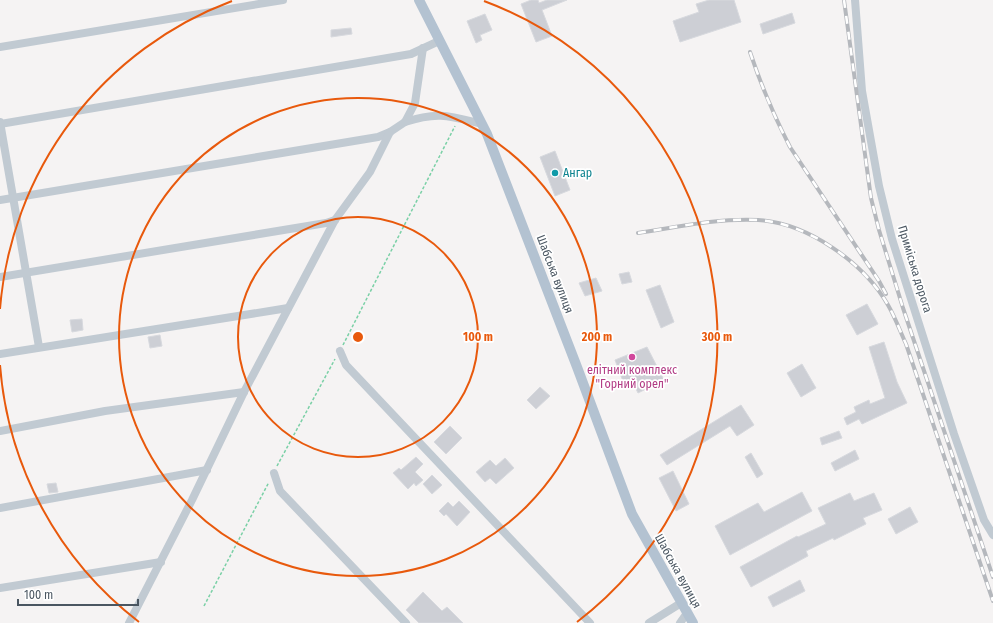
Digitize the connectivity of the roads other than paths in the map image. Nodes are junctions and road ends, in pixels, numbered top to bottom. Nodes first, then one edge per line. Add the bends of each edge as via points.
1 (283, 0) edge
2 (419, 0) edge
3 (856, 0) edge
4 (439, 41) junction
5 (0, 47) edge
6 (423, 48) junction
7 (405, 122) junction
8 (0, 123) edge
9 (482, 124) junction
10 (390, 132) junction
11 (13, 198) junction
12 (0, 200) edge
13 (335, 220) junction
14 (26, 273) junction
15 (0, 278) edge
16 (288, 308) junction
17 (39, 347) junction
18 (340, 351) road end
19 (0, 354) edge
20 (244, 392) junction
21 (0, 431) edge
22 (206, 470) junction
23 (274, 473) road end
24 (0, 508) edge
25 (993, 535) edge
26 (160, 562) junction
27 (0, 588) edge
28 (681, 603) junction
29 (687, 613) junction
30 (129, 623) edge
31 (406, 623) edge
32 (590, 623) edge
33 (649, 623) edge
34 (680, 623) edge
35 (693, 623) edge

1 - 5 street
2 - 4 main road, Шабська вулиця
3 - 25 street, Приміська дорога via 862,91 888,224 954,434 984,520
4 - 6 street
4 - 9 main road, Шабська вулиця
6 - 7 street via 415,103
6 - 8 street via 411,54
7 - 9 street via 434,115
7 - 10 street
8 - 11 street
9 - 28 main road, Шабська вулиця via 632,514
10 - 11 street via 378,137
10 - 13 street via 370,172
11 - 12 street
11 - 14 street
13 - 14 street
13 - 16 street
14 - 15 street
14 - 17 street
16 - 17 street
16 - 20 street
17 - 19 street
18 - 32 street via 346,365
20 - 21 street via 105,411
20 - 22 street
22 - 24 street
22 - 26 street
23 - 31 street via 280,491
26 - 27 street
26 - 30 street
28 - 29 main road, Шабська вулиця
28 - 33 street
29 - 34 street
29 - 35 main road, Шабська вулиця

